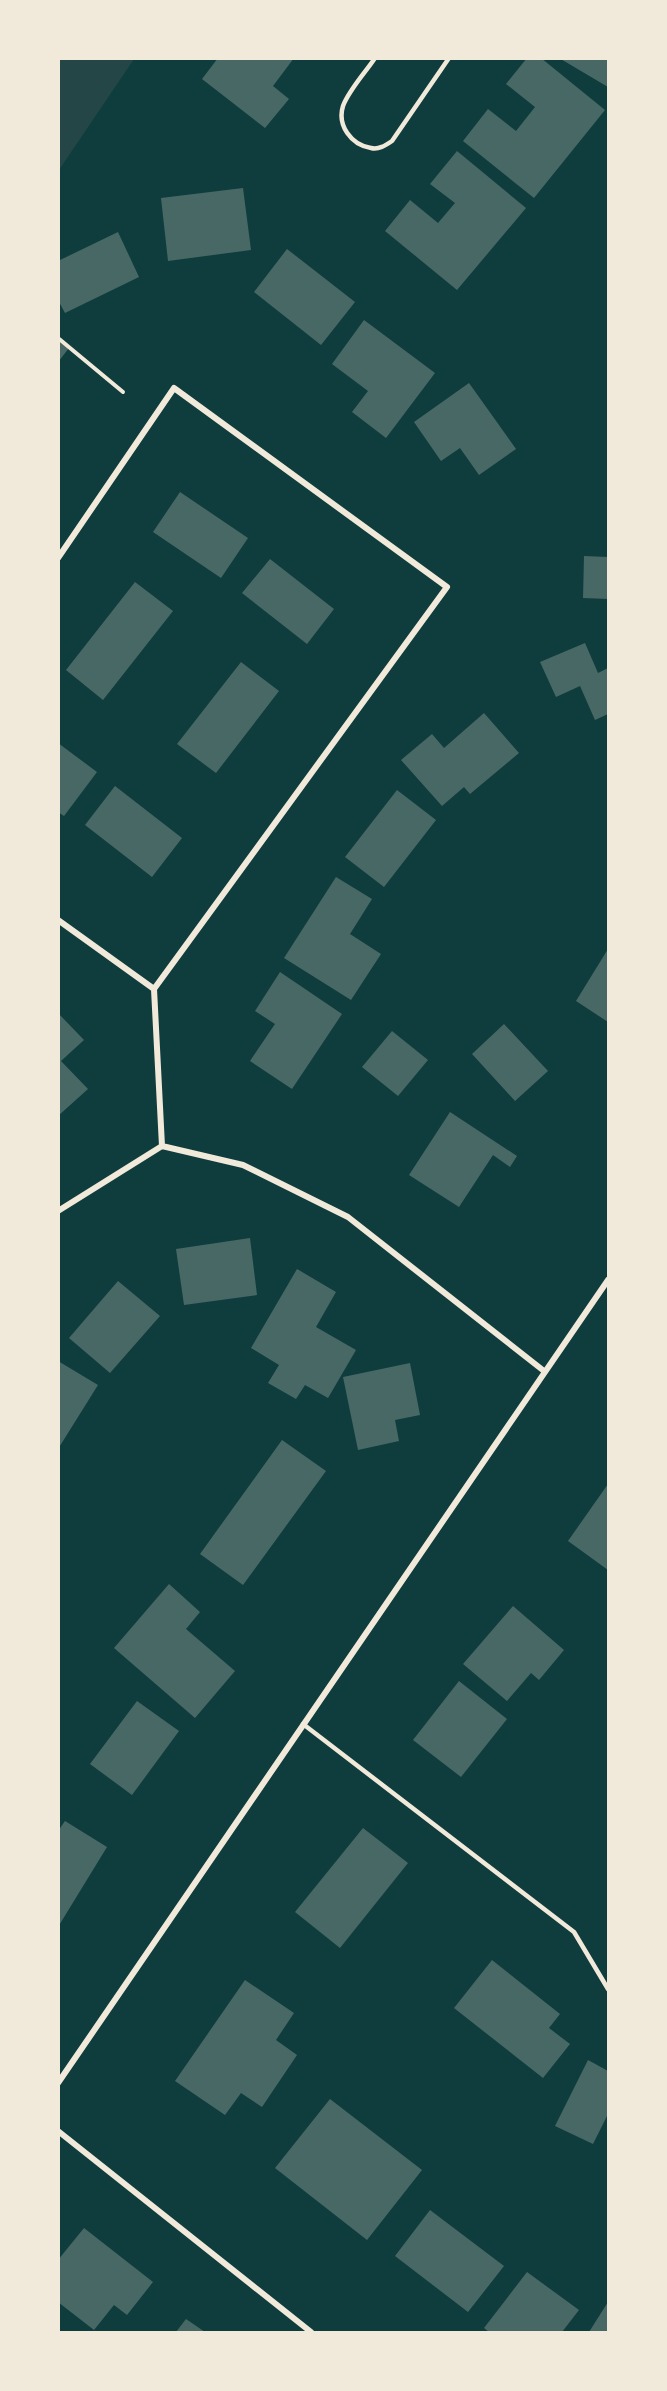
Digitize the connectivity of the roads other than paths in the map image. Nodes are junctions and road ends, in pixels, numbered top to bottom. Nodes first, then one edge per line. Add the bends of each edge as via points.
1 (375, 58) edge
2 (449, 58) edge
3 (58, 558) edge
4 (58, 920) edge
5 (154, 989) junction
6 (162, 1146) junction
7 (58, 1211) edge
8 (609, 1280) edge
9 (544, 1371) junction
10 (303, 1724) junction
11 (609, 1989) edge
12 (58, 2083) edge
13 (58, 2131) edge
14 (311, 2332) edge

1 - 2 lane via 344,105 342,116 343,128 355,142 371,148 392,141
3 - 5 street via 174,388 447,587
4 - 5 street
5 - 6 street
6 - 7 street
6 - 9 street via 243,1164 348,1217
8 - 9 street
9 - 10 street
10 - 11 lane via 574,1932
10 - 12 street
13 - 14 street

